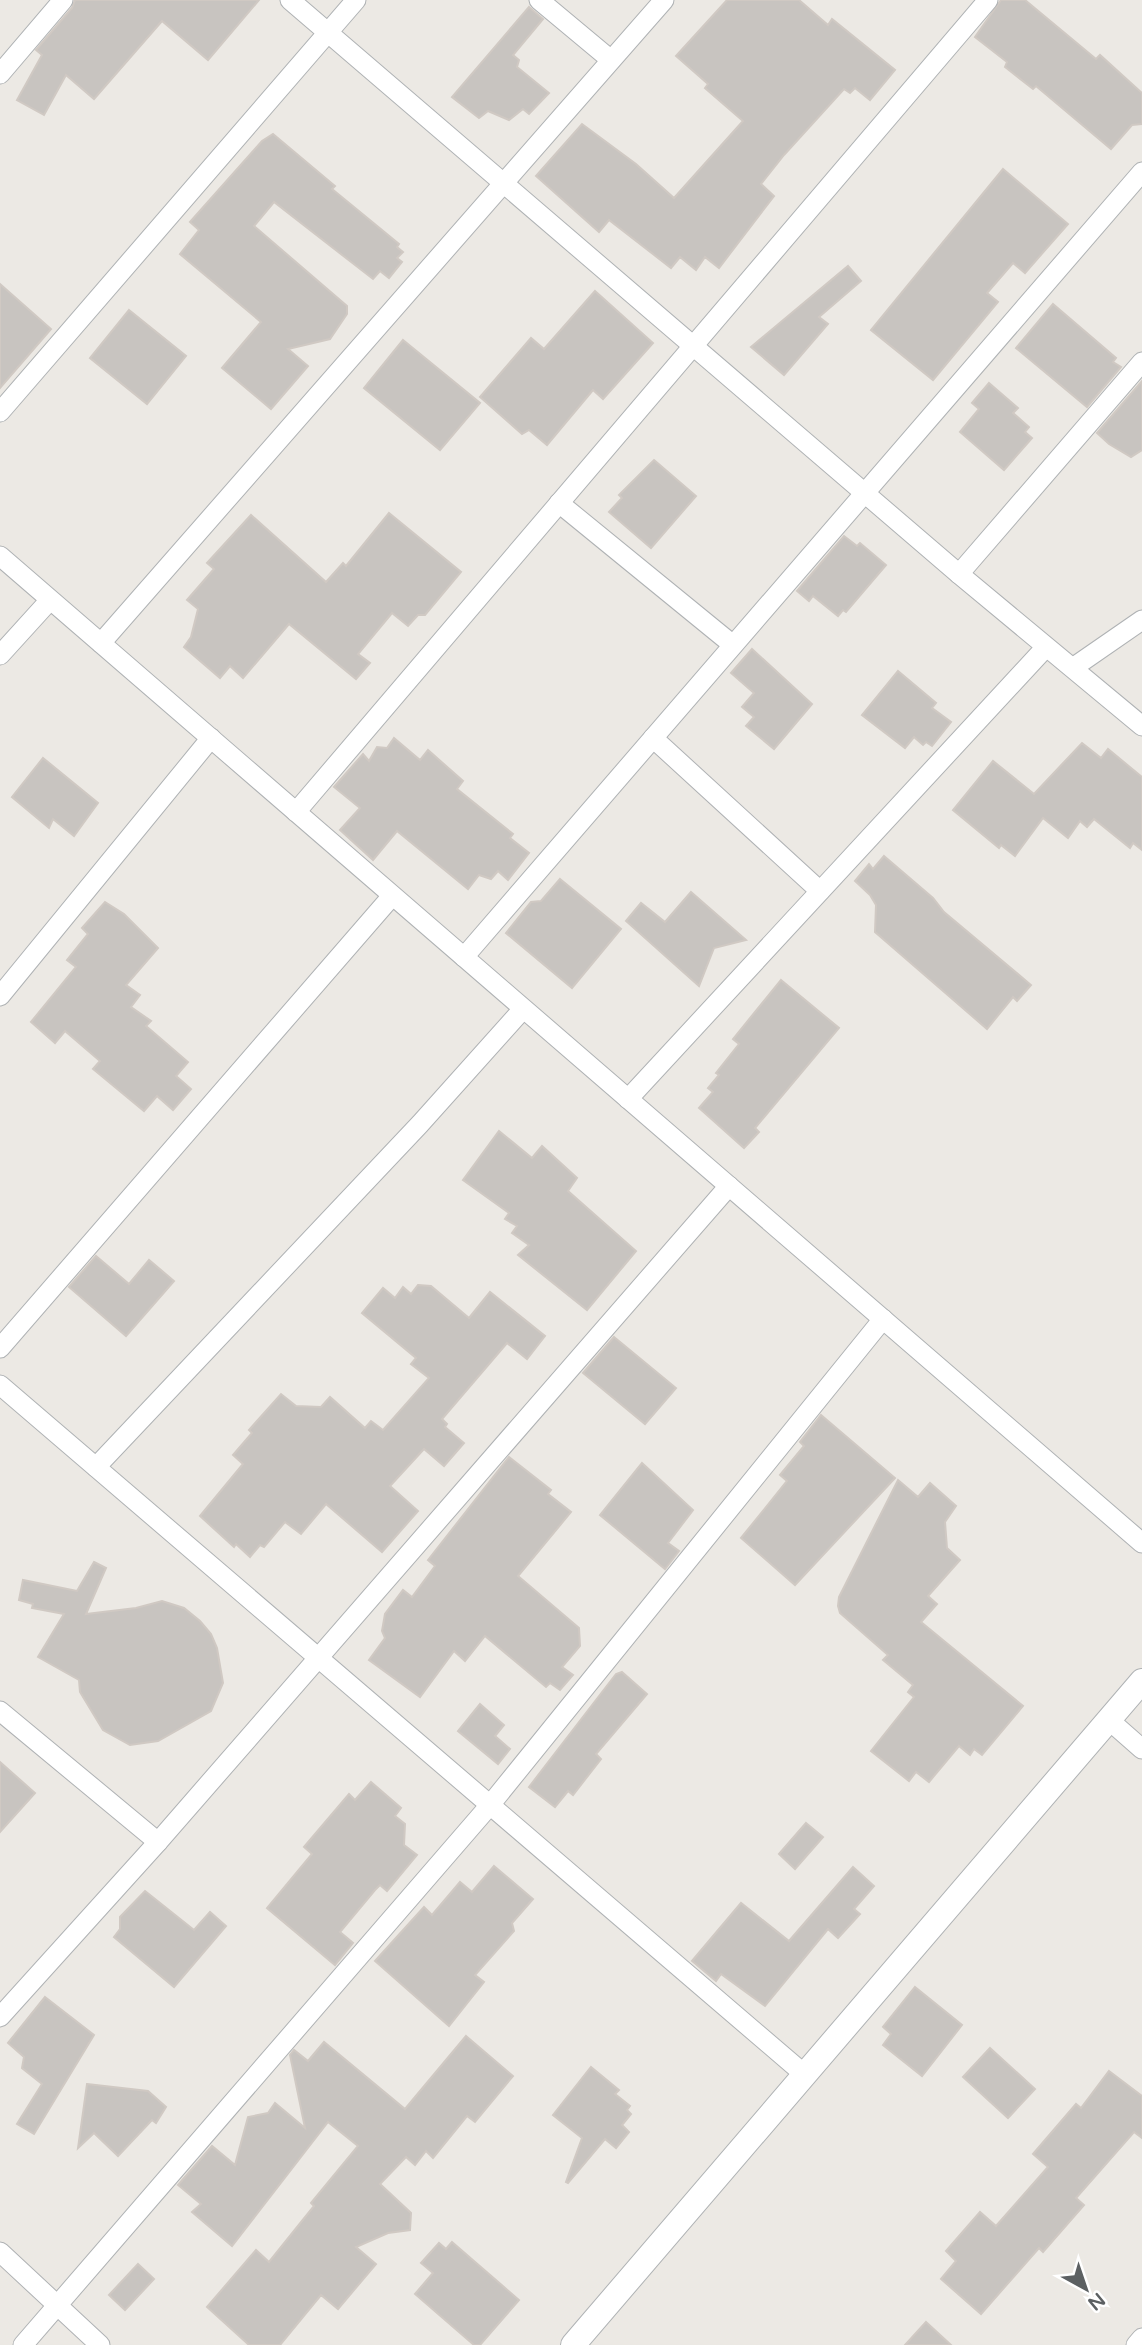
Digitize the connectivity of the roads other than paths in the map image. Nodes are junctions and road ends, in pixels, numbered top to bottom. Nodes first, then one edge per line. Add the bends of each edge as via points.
1 (63, 0) edge
2 (290, 0) edge
3 (356, 0) edge
4 (539, 0) edge
5 (664, 0) edge
6 (988, 0) edge
7 (327, 33) junction
8 (611, 60) junction
9 (0, 74) edge
10 (1142, 172) edge
11 (503, 183) junction
12 (693, 346) junction
13 (1142, 362) edge
14 (0, 412) edge
15 (866, 494) junction
16 (559, 503) junction
17 (0, 556) edge
18 (959, 573) junction
19 (50, 600) junction
20 (1142, 620) edge
21 (101, 643) junction
22 (733, 645) junction
23 (1046, 647) junction
24 (0, 655) edge
25 (1074, 667) junction
26 (1142, 726) edge
27 (211, 738) junction
28 (653, 738) junction
29 (296, 812) junction
30 (820, 891) junction
31 (392, 896) junction
32 (464, 957) junction
33 (0, 996) edge
34 (523, 1009) junction
35 (628, 1099) junction
36 (729, 1186) junction
37 (883, 1320) junction
38 (0, 1348) edge
39 (0, 1385) edge
40 (96, 1467) junction
41 (1142, 1543) edge
42 (319, 1658) junction
43 (1142, 1681) edge
44 (0, 1711) edge
45 (1109, 1720) junction
46 (1142, 1749) edge
47 (490, 1805) junction
48 (158, 1842) junction
49 (0, 2017) edge
50 (804, 2074) junction
51 (0, 2252) edge
52 (58, 2304) junction
53 (1142, 2338) edge
54 (23, 2345) edge
55 (100, 2345) edge
56 (573, 2345) edge
57 (1136, 2345) edge

1 - 9 street
2 - 7 street
3 - 7 street
4 - 8 street
5 - 8 street
6 - 12 street
7 - 11 street
7 - 14 street
8 - 11 street
10 - 15 street
11 - 12 street
11 - 21 street
12 - 15 street
12 - 16 street
13 - 18 street
15 - 18 street
15 - 22 street
16 - 22 street
16 - 29 street
17 - 19 street
18 - 23 street
19 - 21 street
19 - 24 street
20 - 25 street
21 - 27 street
22 - 28 street
23 - 25 street
23 - 30 street
25 - 26 street
27 - 29 street
27 - 33 street
28 - 30 street
28 - 32 street
29 - 31 street
30 - 35 street
31 - 32 street
31 - 38 street
32 - 34 street
34 - 35 street
34 - 40 street
35 - 36 street
36 - 37 street
36 - 42 street
37 - 41 street
37 - 47 street
39 - 40 street
40 - 42 street
42 - 47 street
42 - 48 street
43 - 45 street
44 - 48 street
45 - 46 street
45 - 50 street
47 - 50 street
47 - 52 street
48 - 49 street
50 - 56 street
51 - 52 street
52 - 54 street
52 - 55 street
53 - 57 street

